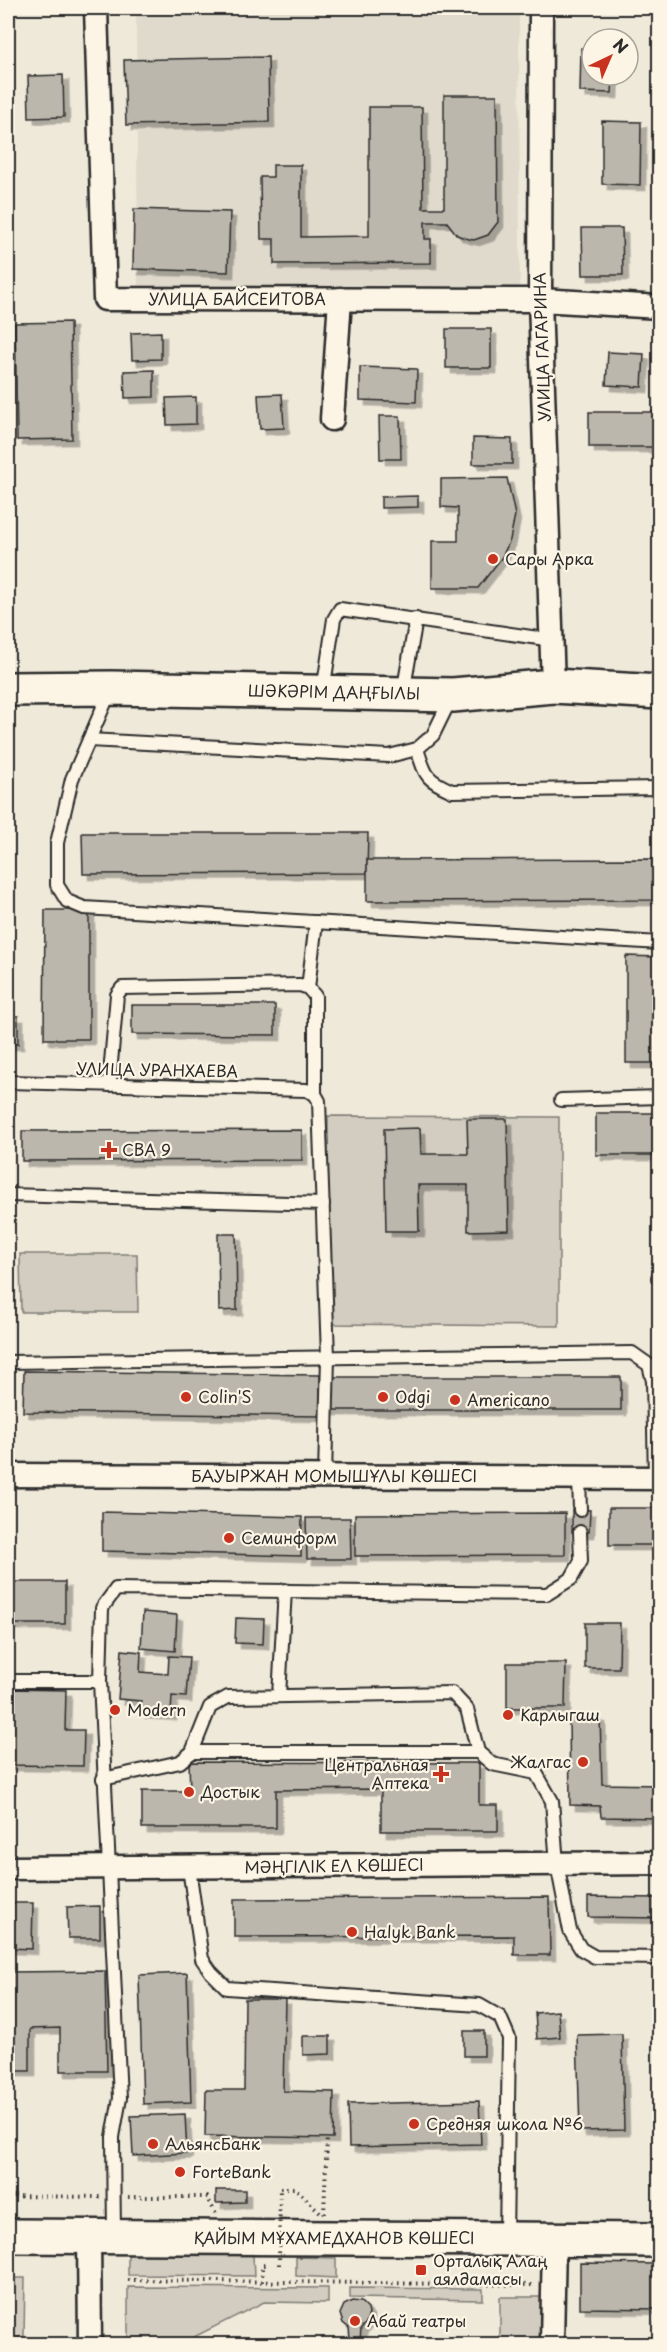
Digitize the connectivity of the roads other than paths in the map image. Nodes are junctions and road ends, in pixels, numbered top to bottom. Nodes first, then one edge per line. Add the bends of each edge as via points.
1 (96, 8) edge
2 (541, 8) edge
3 (340, 299) junction
4 (540, 300) junction
5 (660, 307) edge
6 (332, 420) dead end
7 (416, 619) junction
8 (552, 640) junction
9 (554, 686) junction
10 (111, 688) junction
11 (8, 689) edge
12 (322, 692) junction
13 (660, 692) edge
14 (403, 694) junction
15 (453, 695) junction
16 (89, 740) junction
17 (417, 749) junction
18 (660, 788) edge
19 (316, 922) junction
20 (660, 943) edge
21 (308, 988) junction
22 (8, 1083) edge
23 (109, 1085) junction
24 (310, 1092) junction
25 (660, 1096) edge
26 (561, 1100) dead end
27 (8, 1195) edge
28 (323, 1204) junction
29 (328, 1358) junction
30 (8, 1362) edge
31 (8, 1475) edge
32 (325, 1476) junction
33 (579, 1477) junction
34 (658, 1478) edge
35 (580, 1510) dead end
36 (580, 1532) dead end
37 (285, 1590) junction
38 (8, 1681) edge
39 (100, 1681) junction
40 (279, 1696) junction
41 (192, 1752) junction
42 (478, 1752) junction
43 (103, 1779) junction
44 (660, 1863) edge
45 (558, 1864) junction
46 (8, 1868) edge
47 (110, 1868) junction
48 (189, 1868) junction
49 (660, 1958) edge
50 (8, 2236) edge
51 (101, 2236) junction
52 (506, 2239) junction
53 (555, 2240) junction
54 (660, 2241) edge
55 (90, 2344) edge
56 (552, 2344) edge

1 - 3 street, УЛИЦА БАЙСЕИТОВА via 105,299
2 - 4 street, УЛИЦА ГАГАРИНА
3 - 4 street, УЛИЦА БАЙСЕИТОВА
3 - 6 street
4 - 5 street, УЛИЦА БАЙСЕИТОВА
4 - 8 street, УЛИЦА ГАГАРИНА
7 - 8 lane
7 - 12 lane via 340,609 334,619
7 - 14 lane
8 - 9 street, УЛИЦА ГАГАРИНА
9 - 13 main road, ШӘКӘРІМ ДАҢҒЫЛЫ
9 - 15 main road, ШӘКӘРІМ ДАҢҒЫЛЫ
10 - 11 main road, ШӘКӘРІМ ДАҢҒЫЛЫ
10 - 12 main road, ШӘКӘРІМ ДАҢҒЫЛЫ
10 - 16 lane
12 - 14 main road, ШӘКӘРІМ ДАҢҒЫЛЫ
14 - 15 main road, ШӘКӘРІМ ДАҢҒЫЛЫ
15 - 17 lane via 433,735
16 - 17 lane via 389,756
16 - 19 lane via 72,779 57,843 57,885 67,901 84,908
17 - 18 lane via 432,783 452,791
19 - 20 lane
19 - 21 lane
21 - 23 lane via 122,988 117,995
21 - 24 lane via 315,996
22 - 23 lane, УЛИЦА УРАНХАЕВА
23 - 24 lane, УЛИЦА УРАНХАЕВА
24 - 28 lane via 319,1101
25 - 26 lane
27 - 28 lane
28 - 29 lane
29 - 30 lane
29 - 32 lane
29 - 34 lane via 632,1353 649,1365 653,1381
31 - 32 street, БАУЫРЖАН МОМЫШҰЛЫ КӨШЕСІ
32 - 33 street, БАУЫРЖАН МОМЫШҰЛЫ КӨШЕСІ
33 - 34 street, БАУЫРЖАН МОМЫШҰЛЫ КӨШЕСІ
33 - 35 lane
36 - 37 lane via 581,1562 571,1579 547,1594
37 - 39 lane via 116,1589 102,1608
37 - 40 lane
38 - 39 lane
39 - 43 lane
40 - 41 lane via 228,1697 210,1707
40 - 42 lane via 452,1694 467,1709
41 - 42 lane
41 - 43 lane via 180,1762
42 - 45 lane via 492,1764 536,1773 552,1801
43 - 47 lane
44 - 45 street, МӘҢГІЛІК ЕЛ КӨШЕСІ
45 - 48 street, МӘҢГІЛІК ЕЛ КӨШЕСІ
45 - 49 lane via 570,1931 581,1949 595,1957
46 - 47 street, МӘҢГІЛІК ЕЛ КӨШЕСІ
47 - 48 street, МӘҢГІЛІК ЕЛ КӨШЕСІ
47 - 51 lane via 120,2098 113,2137 114,2197
48 - 52 lane via 202,1959 227,1988 479,2005 500,2017 509,2038
50 - 51 main road, ҚАЙЫМ МҰХАМЕДХАНОВ КӨШЕСІ
51 - 52 main road, ҚАЙЫМ МҰХАМЕДХАНОВ КӨШЕСІ
51 - 55 street
52 - 53 main road, ҚАЙЫМ МҰХАМЕДХАНОВ КӨШЕСІ
53 - 54 main road, ҚАЙЫМ МҰХАМЕДХАНОВ КӨШЕСІ
53 - 56 street

